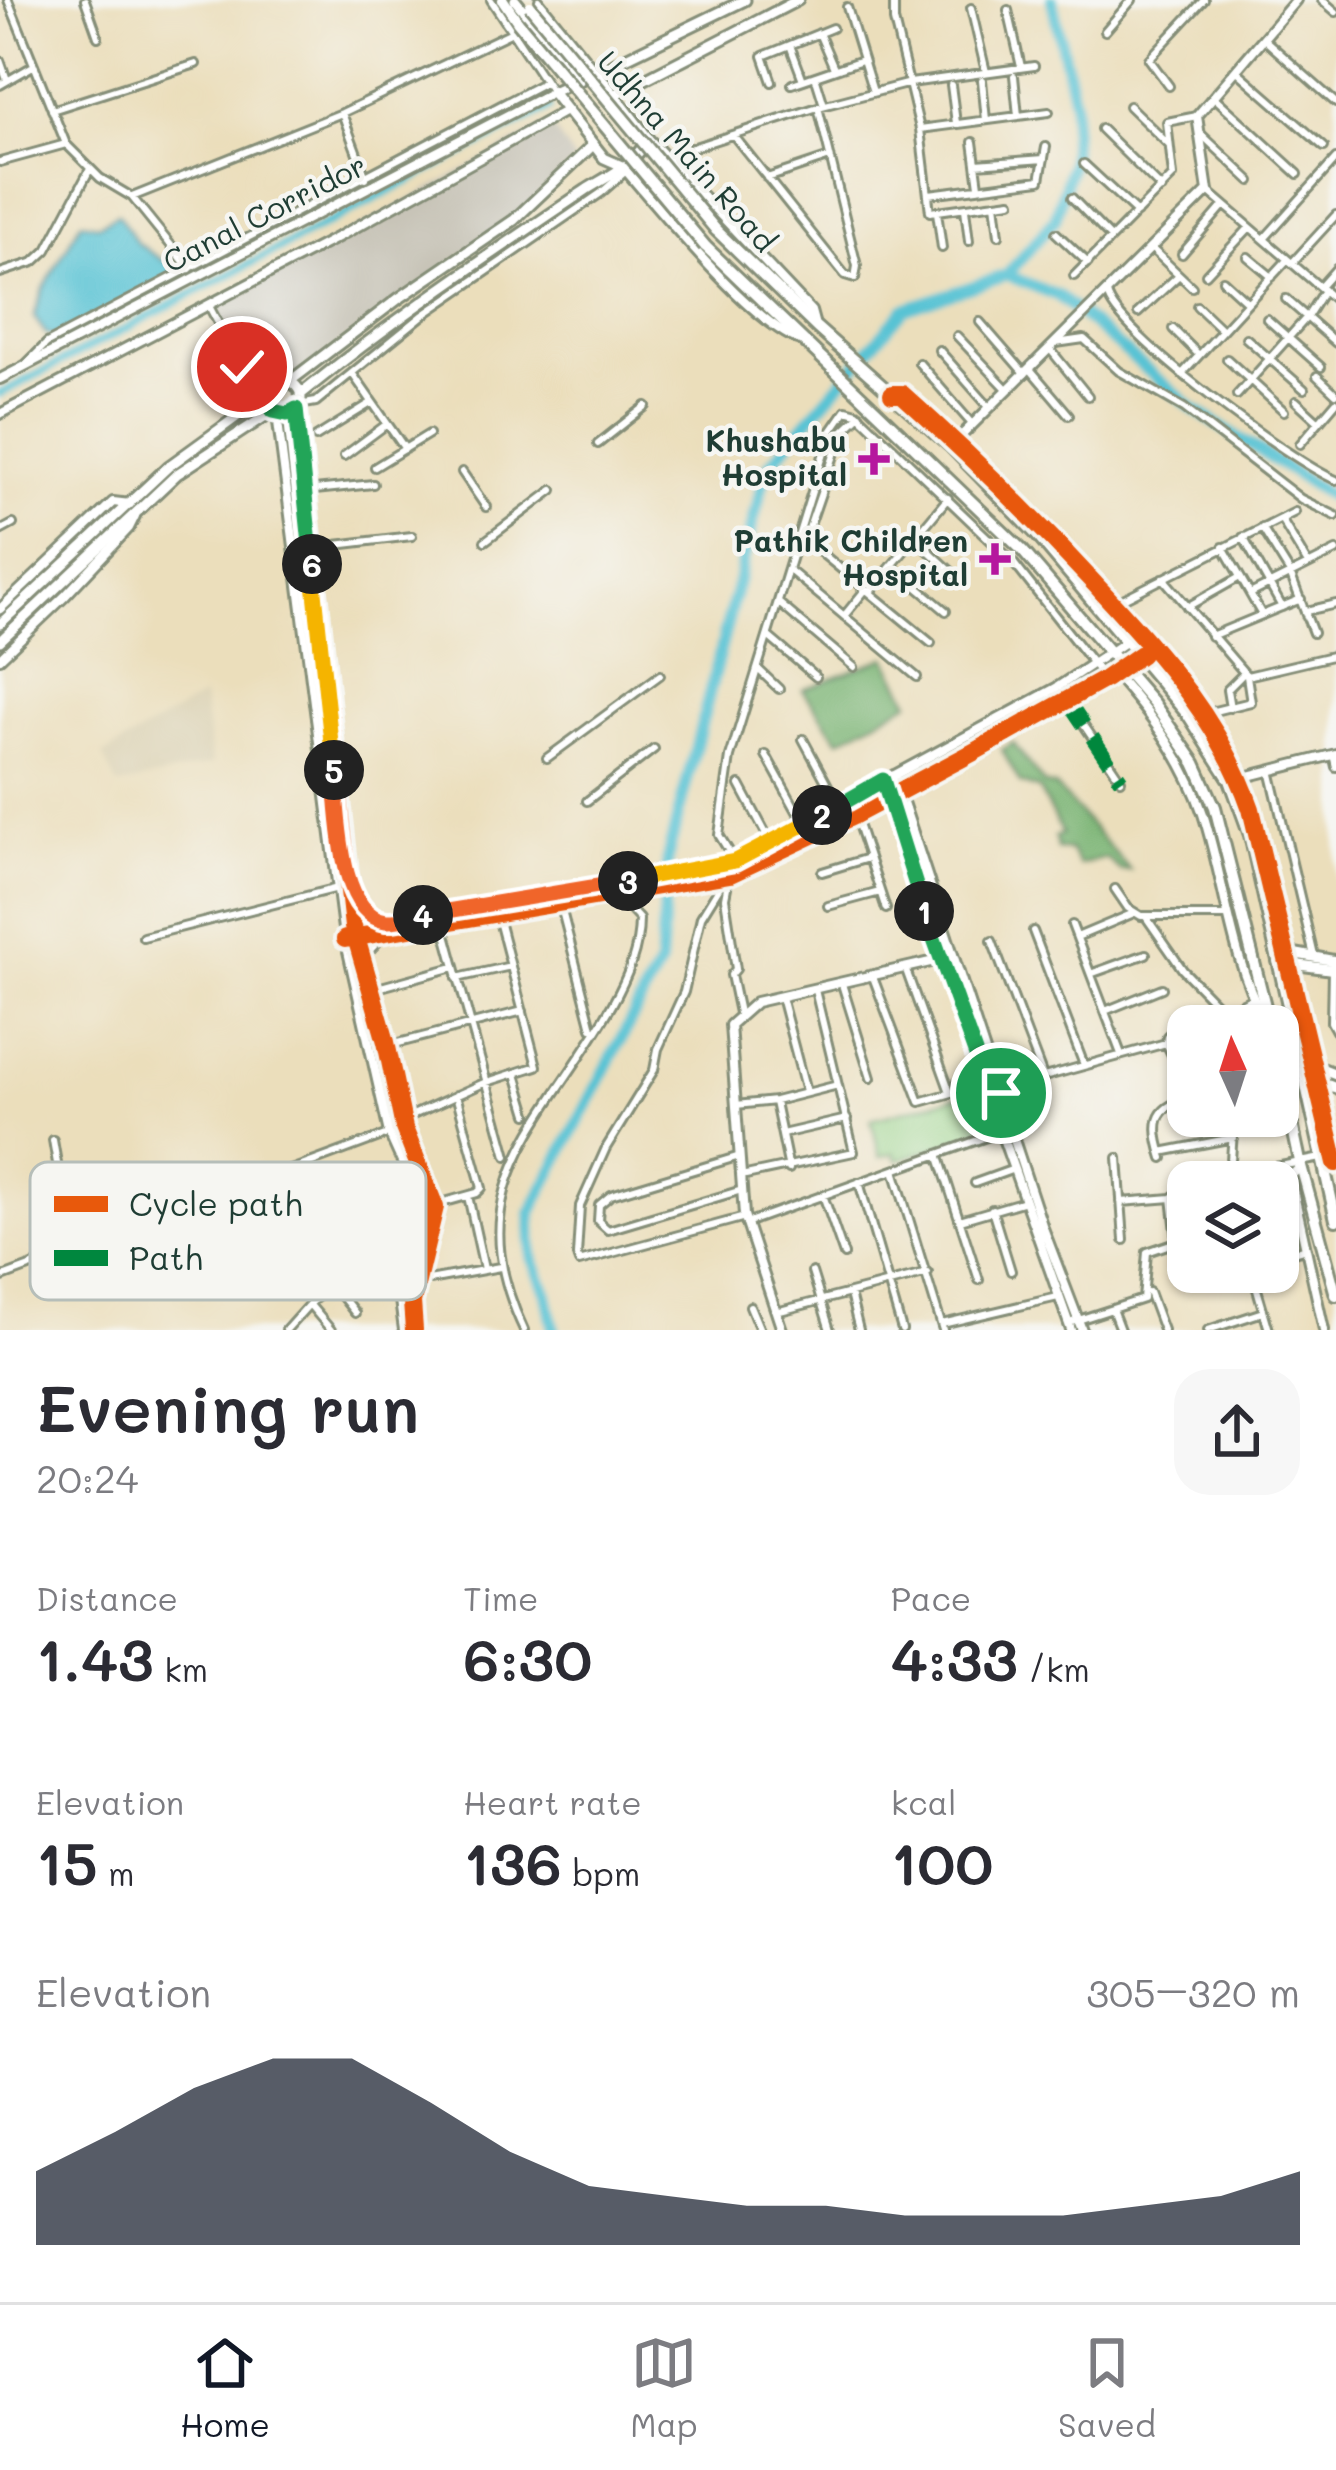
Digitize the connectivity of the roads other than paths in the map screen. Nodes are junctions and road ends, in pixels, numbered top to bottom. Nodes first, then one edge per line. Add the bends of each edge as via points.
1 (8, 0) edge
2 (85, 0) edge
3 (491, 0) edge
4 (503, 0) edge
5 (515, 0) edge
6 (743, 0) edge
7 (798, 0) edge
8 (894, 0) edge
9 (1132, 0) edge
10 (1204, 0) edge
11 (1322, 0) edge
12 (1294, 1) edge
13 (532, 2) edge
14 (847, 7) dead end
15 (970, 8) dead end
16 (1008, 10) dead end
17 (1336, 12) edge
18 (15, 18) junction
19 (0, 23) edge
20 (514, 27) junction
21 (832, 28) dead end
22 (1105, 31) dead end
23 (819, 33) junction
24 (98, 37) dead end
25 (1265, 40) junction
26 (790, 45) junction
27 (863, 59) junction
28 (0, 60) edge
29 (196, 64) dead end
30 (1034, 65) dead end
31 (34, 66) junction
32 (1021, 67) junction
33 (834, 69) junction
34 (1238, 71) junction
35 (597, 72) junction
36 (814, 76) junction
37 (984, 76) junction
38 (1014, 76) dead end
39 (580, 80) junction
40 (803, 80) junction
41 (3, 82) edge
42 (772, 82) dead end
43 (910, 82) junction
44 (792, 84) dead end
45 (951, 85) dead end
46 (1168, 86) dead end
47 (548, 87) junction
48 (873, 92) junction
49 (614, 95) junction
50 (1214, 97) junction
51 (1336, 103) edge
52 (821, 106) junction
53 (1129, 106) dead end
54 (52, 110) junction
55 (565, 112) junction
56 (1049, 112) dead end
57 (343, 113) junction
58 (1018, 116) junction
59 (1197, 116) junction
60 (986, 120) junction
61 (956, 124) junction
62 (920, 129) junction
63 (1101, 129) dead end
64 (1199, 132) junction
65 (734, 136) junction
66 (647, 137) junction
67 (973, 142) dead end
68 (66, 144) junction
69 (592, 145) junction
70 (1170, 146) junction
71 (1046, 147) dead end
72 (1324, 147) dead end
73 (668, 156) junction
74 (830, 158) junction
75 (1045, 159) junction
76 (1336, 159) edge
77 (0, 162) edge
78 (976, 164) junction
79 (1084, 164) dead end
80 (625, 167) junction
81 (90, 169) junction
82 (1298, 174) dead end
83 (366, 178) junction
84 (767, 178) junction
85 (1251, 181) dead end
86 (979, 188) junction
87 (1162, 188) junction
88 (1208, 191) junction
89 (928, 194) junction
90 (132, 197) junction
91 (1072, 198) dead end
92 (1011, 201) dead end
93 (995, 203) junction
94 (1224, 205) junction
95 (965, 208) junction
96 (938, 212) junction
97 (1138, 213) junction
98 (1336, 215) edge
99 (1250, 227) junction
100 (1056, 233) dead end
101 (999, 235) dead end
102 (1112, 239) junction
103 (1264, 239) junction
104 (969, 242) dead end
105 (942, 248) dead end
106 (1151, 248) junction
107 (1182, 254) dead end
108 (1248, 257) dead end
109 (1289, 262) junction
110 (1088, 263) junction
111 (190, 269) junction
112 (1336, 269) edge
113 (0, 273) edge
114 (1179, 274) junction
115 (1206, 274) dead end
116 (1074, 277) dead end
117 (1272, 277) junction
118 (1223, 280) dead end
119 (1192, 287) dead end
120 (1322, 288) junction
121 (1105, 295) junction
122 (1286, 298) dead end
123 (1336, 301) edge
124 (1247, 303) junction
125 (209, 306) junction
126 (1197, 306) dead end
127 (1138, 313) dead end
128 (1307, 317) junction
129 (1267, 319) dead end
130 (980, 322) dead end
131 (816, 327) junction
132 (1173, 329) dead end
133 (1222, 330) junction
134 (957, 336) dead end
135 (1246, 338) dead end
136 (1289, 338) junction
137 (803, 342) junction
138 (1336, 343) edge
139 (1053, 346) junction
140 (939, 350) dead end
141 (1199, 355) junction
142 (1227, 359) dead end
143 (1270, 360) junction
144 (919, 363) dead end
145 (22, 368) junction
146 (1027, 372) junction
147 (352, 373) junction
148 (1182, 374) junction
149 (0, 379) edge
150 (1252, 381) junction
151 (289, 382) junction
152 (1304, 389) dead end
153 (1008, 390) junction
154 (268, 393) junction
155 (1237, 395) dead end
156 (1088, 396) dead end
157 (1336, 398) edge
158 (1296, 401) dead end
159 (298, 403) junction
160 (371, 403) junction
161 (646, 406) dead end
162 (990, 408) junction
163 (1284, 411) dead end
164 (275, 412) junction
165 (0, 414) edge
166 (860, 415) junction
167 (1069, 415) dead end
168 (1319, 422) junction
169 (388, 424) junction
170 (973, 425) junction
171 (429, 434) dead end
172 (316, 437) dead end
173 (598, 444) dead end
174 (952, 444) junction
175 (1300, 444) dead end
176 (405, 448) junction
177 (344, 456) dead end
178 (375, 467) dead end
179 (462, 472) dead end
180 (1336, 480) edge
181 (373, 484) dead end
182 (553, 490) dead end
183 (305, 491) junction
184 (953, 493) junction
185 (128, 502) junction
186 (486, 507) dead end
187 (137, 512) junction
188 (1295, 512) dead end
189 (1336, 516) edge
190 (1281, 519) junction
191 (116, 521) junction
192 (13, 524) dead end
193 (1262, 528) junction
194 (0, 531) edge
195 (412, 536) dead end
196 (1244, 537) junction
197 (915, 538) junction
198 (485, 541) dead end
199 (1223, 547) junction
200 (310, 548) junction
201 (1336, 551) edge
202 (1308, 564) junction
203 (892, 566) junction
204 (788, 569) junction
205 (1290, 573) junction
206 (956, 576) dead end
207 (1240, 577) junction
208 (1162, 578) junction
209 (1270, 584) junction
210 (868, 591) junction
211 (1250, 594) junction
212 (1301, 599) junction
213 (780, 604) junction
214 (1113, 604) junction
215 (1336, 604) edge
216 (1187, 607) junction
217 (1282, 607) junction
218 (0, 609) edge
219 (946, 611) dead end
220 (1306, 611) junction
221 (1262, 615) junction
222 (844, 616) junction
223 (0, 624) edge
224 (1312, 633) dead end
225 (1211, 636) junction
226 (769, 637) junction
227 (0, 640) edge
228 (1128, 640) junction
229 (931, 643) dead end
230 (1141, 654) junction
231 (1110, 655) junction
232 (1336, 656) edge
233 (0, 658) edge
234 (1094, 665) junction
235 (854, 667) dead end
236 (758, 669) junction
237 (1113, 673) junction
238 (1246, 674) junction
239 (660, 675) dead end
240 (816, 677) dead end
241 (917, 677) dead end
242 (779, 689) dead end
243 (1067, 700) junction
244 (1230, 708) junction
245 (1206, 713) junction
246 (803, 739) dead end
247 (654, 748) dead end
248 (1334, 754) edge
249 (766, 755) dead end
250 (547, 758) dead end
251 (1336, 767) edge
252 (1270, 770) junction
253 (894, 775) junction
254 (1235, 779) junction
255 (883, 780) junction
256 (1121, 780) dead end
257 (740, 784) dead end
258 (899, 791) junction
259 (890, 797) junction
260 (587, 801) dead end
261 (839, 805) junction
262 (855, 815) junction
263 (804, 824) junction
264 (771, 843) junction
265 (868, 858) junction
266 (735, 861) junction
267 (822, 872) dead end
268 (726, 875) junction
269 (639, 885) junction
270 (343, 888) junction
271 (1115, 889) dead end
272 (880, 892) junction
273 (616, 893) junction
274 (560, 903) junction
275 (828, 906) dead end
276 (886, 909) dead end
277 (496, 913) junction
278 (1133, 914) junction
279 (1145, 916) junction
280 (1228, 916) junction
281 (443, 923) junction
282 (1072, 925) dead end
283 (386, 927) junction
284 (1033, 931) dead end
285 (349, 933) junction
286 (143, 937) dead end
287 (1078, 938) junction
288 (992, 941) dead end
289 (1146, 955) dead end
290 (1281, 956) junction
291 (1314, 956) junction
292 (952, 957) junction
293 (362, 958) junction
294 (1252, 960) junction
295 (941, 961) junction
296 (512, 966) junction
297 (454, 967) junction
298 (1334, 967) edge
299 (906, 970) junction
300 (1091, 974) junction
301 (873, 977) junction
302 (457, 978) junction
303 (842, 984) junction
304 (1162, 988) dead end
305 (815, 989) junction
306 (370, 990) junction
307 (782, 997) junction
308 (1258, 997) junction
309 (1217, 1005) edge
310 (1238, 1005) edge
311 (1261, 1005) edge
312 (524, 1010) junction
313 (1105, 1011) junction
314 (740, 1013) junction
315 (469, 1025) junction
316 (592, 1028) dead end
317 (1336, 1031) edge
318 (1167, 1036) edge
319 (1166, 1043) joint
320 (387, 1046) junction
321 (1121, 1054) junction
322 (1084, 1065) junction
323 (1306, 1070) junction
324 (516, 1074) junction
325 (1336, 1074) edge
326 (1042, 1076) junction
327 (871, 1078) dead end
328 (484, 1083) junction
329 (838, 1084) junction
330 (992, 1088) junction
331 (1336, 1088) edge
332 (950, 1092) junction
333 (806, 1093) junction
334 (456, 1095) junction
335 (775, 1101) junction
336 (736, 1105) junction
337 (1167, 1106) edge
338 (528, 1114) dead end
339 (847, 1119) junction
340 (403, 1124) junction
341 (1004, 1131) junction
342 (389, 1133) junction
343 (782, 1134) junction
344 (1295, 1137) edge
345 (1233, 1138) joint
346 (53, 1140) dead end
347 (938, 1154) junction
348 (507, 1156) dead end
349 (740, 1156) junction
350 (1118, 1158) dead end
351 (1321, 1158) junction
352 (1231, 1161) edge
353 (57, 1162) edge
354 (311, 1162) edge
355 (399, 1162) edge
356 (418, 1162) edge
357 (1336, 1162) edge
358 (1301, 1164) junction
359 (789, 1168) junction
360 (1014, 1169) junction
361 (894, 1171) junction
362 (741, 1176) junction
363 (859, 1182) junction
364 (426, 1184) edge
365 (975, 1184) dead end
366 (742, 1190) junction
367 (823, 1195) junction
368 (469, 1196) junction
369 (1167, 1198) edge
370 (1025, 1201) junction
371 (1121, 1202) junction
372 (435, 1207) junction
373 (992, 1209) junction
374 (426, 1211) edge
375 (746, 1220) junction
376 (959, 1220) junction
377 (1336, 1220) edge
378 (1124, 1240) dead end
379 (1167, 1244) edge
380 (426, 1247) edge
381 (1306, 1248) junction
382 (1299, 1250) edge
383 (844, 1256) dead end
384 (1327, 1262) junction
385 (1310, 1265) junction
386 (30, 1267) edge
387 (500, 1268) junction
388 (484, 1270) junction
389 (1010, 1270) dead end
390 (812, 1272) dead end
391 (928, 1274) junction
392 (0, 1278) edge
393 (979, 1280) dead end
394 (426, 1281) edge
395 (890, 1284) junction
396 (1147, 1289) junction
397 (1258, 1293) edge
398 (850, 1294) junction
399 (1336, 1295) edge
400 (1058, 1297) junction
401 (315, 1300) edge
402 (345, 1300) edge
403 (400, 1300) edge
404 (414, 1300) edge
405 (823, 1300) junction
406 (310, 1304) junction
407 (750, 1306) dead end
408 (1112, 1310) junction
409 (776, 1312) junction
410 (1263, 1312) junction
411 (355, 1313) dead end
412 (1075, 1326) edge
413 (1323, 1326) edge
414 (943, 1327) edge
415 (778, 1329) edge
416 (286, 1330) edge
417 (331, 1330) edge
418 (404, 1330) edge
419 (414, 1330) edge
420 (524, 1330) edge
421 (760, 1330) edge
422 (830, 1330) edge
423 (859, 1330) edge
424 (902, 1330) edge
425 (1120, 1330) edge
426 (1163, 1330) edge
427 (1208, 1330) edge
428 (1269, 1330) edge
429 (1314, 1330) edge

1 - 18 street
2 - 24 street
3 - 20 street
4 - 20 highway
5 - 39 main road
6 - 35 main road
7 - 49 main road
8 - 43 street
9 - 22 street
10 - 46 street via 1149,59
11 - 17 street
12 - 25 street
13 - 35 street
13 - 131 highway, Udhna Main Road, bridge via 716,230
14 - 27 street
15 - 37 street
16 - 32 street
18 - 19 street
18 - 31 street
20 - 47 street
20 - 57 street
20 - 137 highway, bridge via 705,246
21 - 23 street
23 - 26 street
23 - 33 street
25 - 34 street
25 - 51 street
26 - 40 street
26 - 42 street via 762,58
27 - 33 street
27 - 48 street
28 - 41 street
29 - 54 street
30 - 32 street
31 - 41 street
31 - 54 street
32 - 37 street
33 - 36 street
34 - 50 street
34 - 72 street
35 - 39 main road
35 - 49 main road
36 - 40 street
36 - 52 street
37 - 43 street
37 - 60 street
38 - 58 street
39 - 47 main road
40 - 44 street
43 - 48 street
43 - 62 street
45 - 61 street
47 - 55 main road
47 - 83 street
47 - 145 street, Canal Corridor
48 - 52 street
49 - 66 main road
50 - 59 street
50 - 82 street
52 - 65 street
52 - 74 street
53 - 70 street
54 - 68 street
55 - 69 main road
55 - 125 street
56 - 58 street
57 - 83 street
57 - 90 street
58 - 60 street
59 - 64 street
59 - 70 street via 1167,122
60 - 61 street
61 - 62 street
62 - 89 street
63 - 87 street
64 - 85 street
64 - 88 street
65 - 73 street
65 - 84 street
66 - 73 street
66 - 80 main road
67 - 78 street
68 - 77 street
68 - 81 street
69 - 80 main road
69 - 151 main road via 514,220
70 - 87 street via 1174,172
71 - 75 street
73 - 131 street via 811,311
74 - 84 street
74 - 84 street via 855,278
75 - 78 street
75 - 86 street via 1040,181
76 - 103 street
78 - 86 street
79 - 97 street
80 - 137 street via 713,268 782,333
80 - 147 street via 601,193
80 - 159 main road via 414,305
81 - 90 street
81 - 113 street via 42,257
83 - 111 street
86 - 89 street
87 - 97 street
88 - 94 street
88 - 106 street
89 - 96 street via 929,210
90 - 111 street
91 - 102 street
92 - 93 street
93 - 95 street
93 - 101 street
94 - 99 street
94 - 107 street
95 - 96 street
95 - 104 street
96 - 105 street
97 - 102 street
98 - 109 street
99 - 103 street
99 - 115 street
100 - 110 street
102 - 110 street
103 - 109 street
106 - 114 street
106 - 121 street
108 - 117 street
109 - 117 street
109 - 120 street
110 - 116 street
111 - 145 street via 46,343
112 - 120 street
114 - 119 street
114 - 127 street
117 - 124 street
118 - 124 street
120 - 123 street
120 - 128 street
121 - 139 street
121 - 148 street
122 - 128 street
124 - 133 street
125 - 154 street via 238,362
125 - 165 street
126 - 133 street
128 - 136 street
128 - 138 street
129 - 136 street
130 - 146 street
131 - 174 highway, Udhna Main Road
132 - 141 street
133 - 141 street
134 - 153 street
135 - 143 street
136 - 143 street
136 - 157 street
137 - 184 highway
139 - 146 street
139 - 156 street
139 - 189 street via 1084,339 1300,499
140 - 162 street
141 - 148 street
142 - 150 street
143 - 150 street
143 - 152 street
144 - 170 street
145 - 149 street, Canal Corridor
146 - 153 street
146 - 167 street
147 - 159 street via 316,402
147 - 160 street
148 - 180 street
150 - 155 street
150 - 163 street
151 - 154 main road
151 - 159 main road
153 - 162 street
154 - 164 main road
154 - 185 main road
157 - 168 street
158 - 168 street
159 - 164 main road
159 - 183 street
160 - 169 street
160 - 172 street
161 - 173 street
162 - 170 street
164 - 187 main road via 177,474
164 - 270 street
166 - 184 street
166 - 204 street via 846,410 830,434
166 - 210 street via 842,432 807,537
168 - 175 street
169 - 176 street
169 - 177 street
170 - 174 street
171 - 176 street
174 - 214 street via 1009,491
174 - 228 highway
176 - 178 street
179 - 186 street
181 - 183 street
182 - 198 street
183 - 200 street
184 - 197 street
184 - 231 highway via 1022,550
184 - 234 street
185 - 187 street
185 - 191 main road
185 - 218 street via 113,502
187 - 191 main road
187 - 233 street
188 - 190 street
190 - 193 street
190 - 202 street
191 - 223 main road
191 - 227 main road
192 - 194 street
193 - 196 street
193 - 205 street
195 - 200 street
196 - 199 street
196 - 209 street
197 - 203 street
197 - 206 street
199 - 207 street
199 - 208 street
200 - 270 street
201 - 202 street
202 - 205 street
203 - 210 street
203 - 219 street
204 - 213 street
204 - 222 street
205 - 209 street
205 - 212 street
207 - 211 street
207 - 216 street
208 - 214 street
208 - 216 street
209 - 211 street
209 - 217 street
210 - 222 street
210 - 229 street
211 - 221 street
212 - 217 street
212 - 220 street
213 - 226 street
213 - 235 street
214 - 245 street
215 - 220 street
216 - 225 street
217 - 221 street
220 - 224 street
221 - 225 street
222 - 241 street
225 - 238 street
226 - 236 street
226 - 240 street
228 - 230 highway
228 - 231 street
230 - 237 street
230 - 254 highway
231 - 234 street
231 - 237 highway
232 - 238 street
234 - 237 street
234 - 253 street
236 - 242 street
236 - 266 street via 722,791 719,835
237 - 243 street
237 - 280 street via 1149,712 1188,778
237 - 294 highway via 1154,704 1195,764 1215,807
238 - 244 street via 1227,690
238 - 244 street via 1252,700
239 - 250 street
243 - 256 street
243 - 258 street
244 - 245 street
245 - 254 street
246 - 261 street
247 - 260 street
248 - 251 street
248 - 252 street
249 - 263 street
252 - 254 street
252 - 291 street
253 - 255 street
253 - 258 street
254 - 290 highway
255 - 259 street
255 - 261 street
257 - 264 street
258 - 259 street
258 - 292 street
259 - 262 street
259 - 295 street
261 - 263 street
262 - 265 street
262 - 268 street
263 - 264 street
264 - 266 street
265 - 267 street
265 - 272 street
266 - 269 street
268 - 269 street
268 - 314 street
268 - 375 street via 701,917 654,1070 580,1206 577,1256 579,1262
269 - 273 street
269 - 283 street
270 - 283 street
270 - 285 street
270 - 286 street
271 - 278 street
272 - 275 street
272 - 276 street
273 - 274 street
273 - 387 street via 639,919 633,961 511,1169
274 - 277 street
274 - 316 street
277 - 281 street
277 - 296 street
278 - 279 street
278 - 287 street
279 - 280 street
279 - 309 street
280 - 308 street
281 - 283 street
281 - 297 street
282 - 287 street
283 - 285 street
283 - 293 street
284 - 322 street
285 - 293 street
285 - 342 street
287 - 300 street
288 - 326 street
289 - 300 street
290 - 291 main road
290 - 294 highway
290 - 298 main road
290 - 323 highway
291 - 298 main road
292 - 295 street
292 - 330 street
293 - 306 street
294 - 308 highway
295 - 299 street
295 - 330 street
296 - 302 street
296 - 312 street
297 - 302 street
297 - 306 street
298 - 317 street
299 - 301 street
299 - 332 street
300 - 313 street
301 - 303 street
301 - 332 street via 920,1102
302 - 315 street
303 - 305 street
303 - 327 street
304 - 313 street
305 - 307 street
305 - 329 street
306 - 320 street
307 - 314 street
307 - 333 street
308 - 310 street
308 - 311 highway
312 - 315 street
312 - 324 street via 537,1062
313 - 321 street
314 - 336 street via 730,1025
315 - 320 street
315 - 328 street
318 - 319 street
319 - 321 street
320 - 340 street
321 - 322 street
322 - 326 street
323 - 325 main road
323 - 331 main road
323 - 351 highway
323 - 357 street
324 - 328 street
324 - 338 street
326 - 330 street
328 - 334 street
328 - 348 street
329 - 333 street
329 - 339 street
330 - 332 street
330 - 341 street
330 - 412 street
333 - 335 street
334 - 340 street
334 - 368 street via 482,1184
335 - 336 street
335 - 343 street
336 - 349 street
337 - 345 street via 1155,1125 1162,1155
339 - 343 street
339 - 359 street via 854,1152
340 - 342 street
340 - 356 street
341 - 347 street
341 - 360 street
342 - 354 street
342 - 355 street
343 - 359 street
344 - 358 highway
345 - 352 street
346 - 353 street
347 - 361 street
347 - 376 street
349 - 362 street
349 - 366 street via 611,1195 598,1205 598,1221 608,1231
350 - 371 street
351 - 358 street
351 - 377 highway
358 - 381 street via 1291,1181
358 - 384 highway
359 - 362 street
360 - 365 street
360 - 370 street
361 - 363 street
361 - 391 street
362 - 366 street
363 - 367 street
363 - 395 street
364 - 372 street
366 - 375 street
367 - 375 street
367 - 383 street
368 - 372 street
368 - 388 street
369 - 371 street
370 - 373 street
370 - 400 street
371 - 378 street
372 - 374 street
372 - 380 street
373 - 376 street
373 - 389 street
375 - 409 street
376 - 393 street
379 - 396 street via 1147,1252
381 - 382 street
381 - 385 street
384 - 385 street
384 - 399 highway
385 - 413 street
386 - 392 street
387 - 388 street
387 - 420 street
388 - 394 street
390 - 405 street
391 - 395 street
391 - 414 street
395 - 398 street
395 - 424 street
396 - 408 street via 1143,1299
396 - 426 street
397 - 410 street
398 - 405 street
398 - 423 street
400 - 412 street
400 - 414 street
401 - 406 street
402 - 411 street
403 - 418 street
404 - 419 street
405 - 409 street
405 - 422 street
406 - 416 street
406 - 417 street
407 - 421 street
408 - 412 street
408 - 425 street
409 - 415 street
410 - 427 street
410 - 428 street
413 - 429 street

